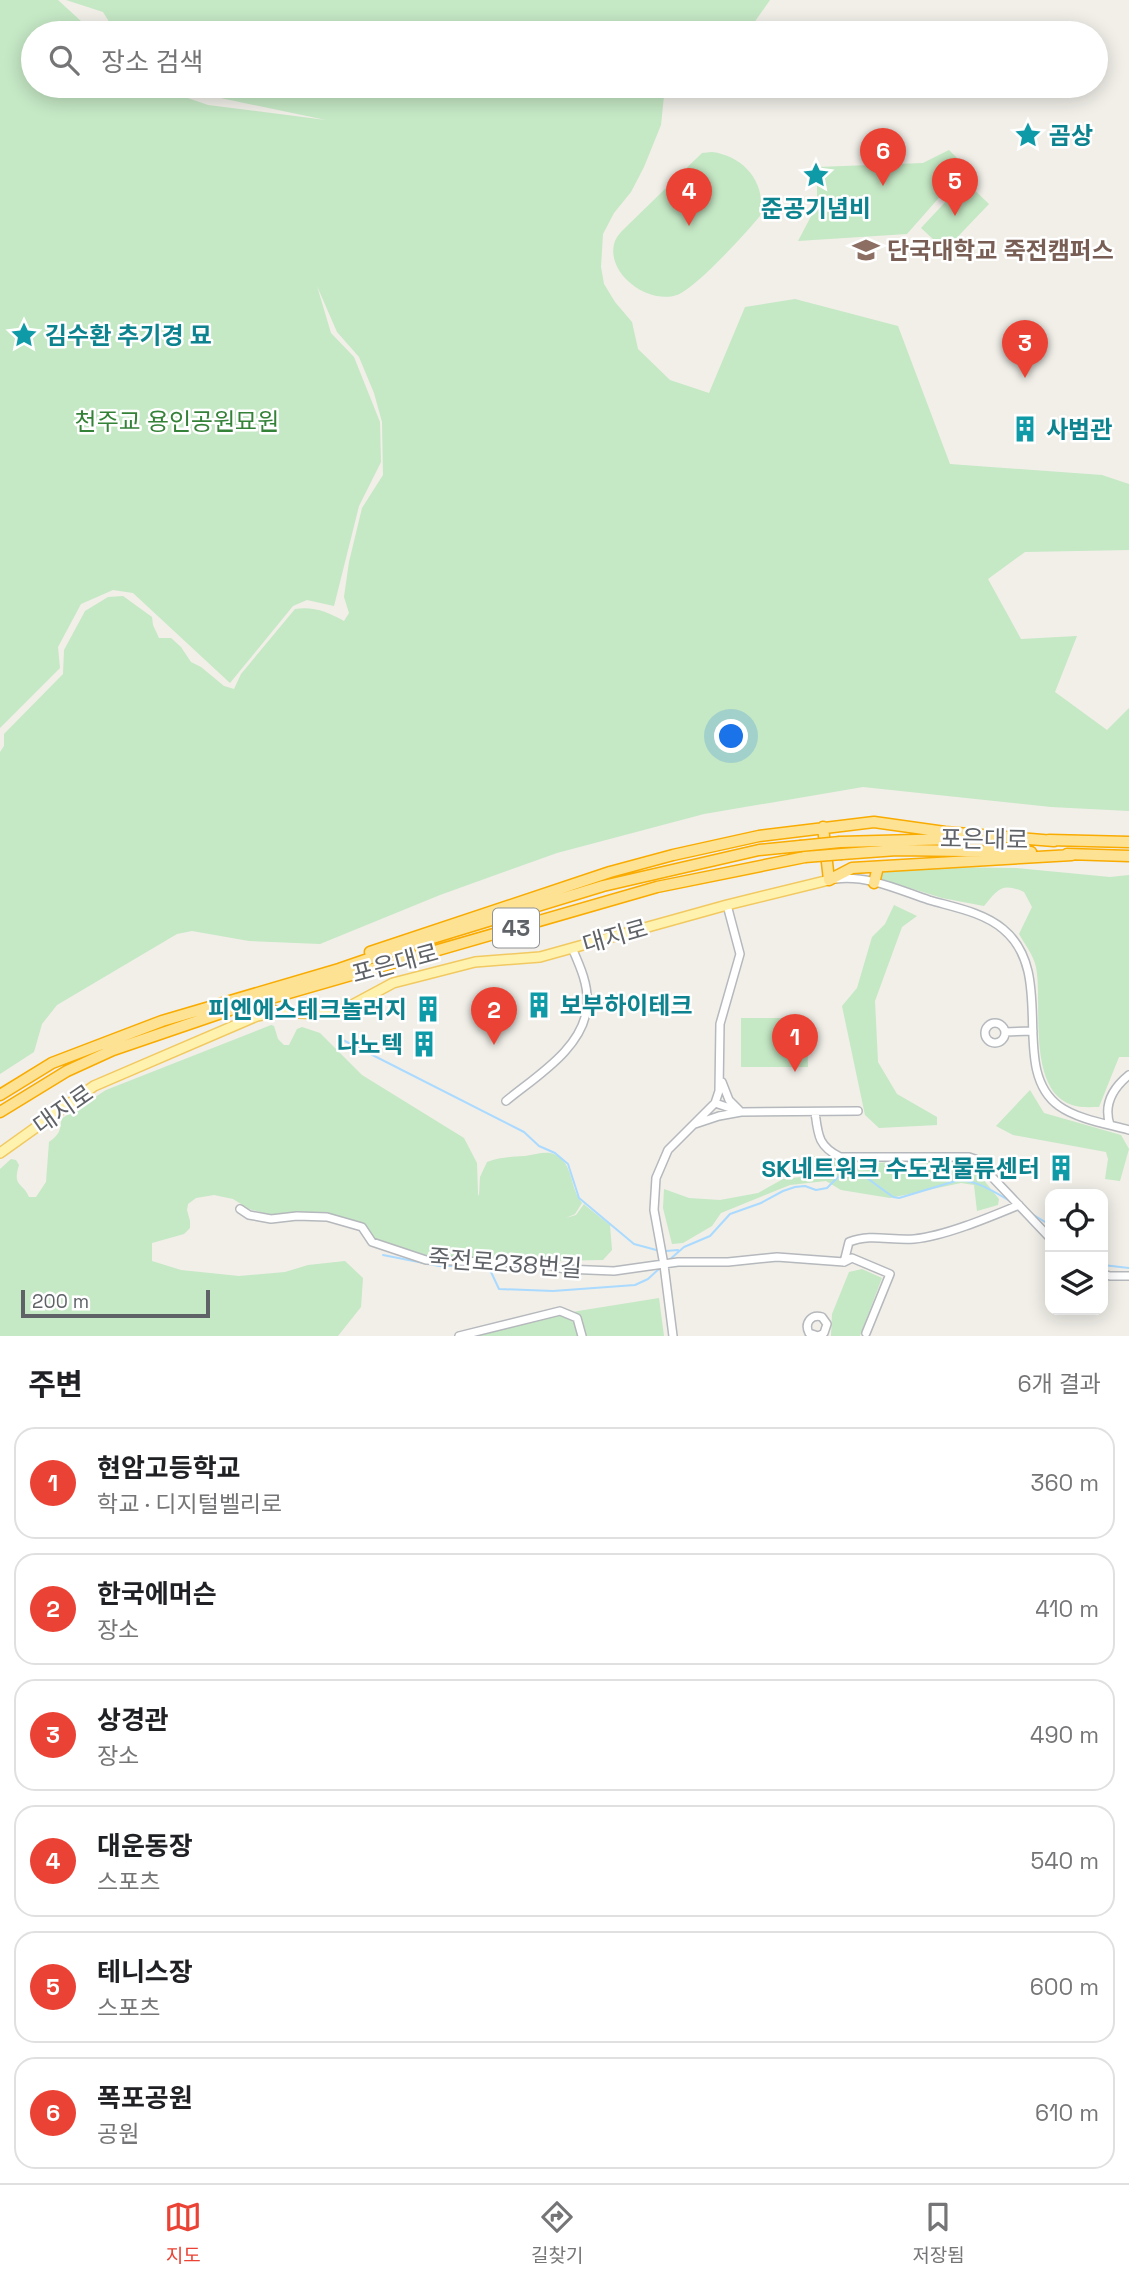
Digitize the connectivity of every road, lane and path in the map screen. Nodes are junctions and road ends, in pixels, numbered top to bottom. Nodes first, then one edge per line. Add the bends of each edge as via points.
1 (823, 827) junction
2 (1054, 841) junction
3 (1129, 842) edge
4 (1072, 855) junction
5 (1129, 856) edge
6 (878, 867) junction
7 (829, 880) junction
8 (874, 883) junction
9 (727, 905) junction
10 (572, 948) junction
11 (299, 981) junction
12 (230, 1010) junction
13 (278, 1012) junction
14 (1033, 1031) junction
15 (1005, 1032) junction
16 (1129, 1074) edge
17 (720, 1077) junction
18 (0, 1095) edge
19 (506, 1101) dead end
20 (715, 1103) junction
21 (859, 1111) dead end
22 (0, 1112) edge
23 (742, 1112) junction
24 (815, 1112) junction
25 (693, 1125) junction
26 (1110, 1125) junction
27 (1126, 1129) edge
28 (0, 1153) edge
29 (1017, 1206) junction
30 (240, 1209) dead end
31 (1045, 1233) edge
32 (844, 1262) junction
33 (664, 1265) junction
34 (1108, 1275) edge
35 (1129, 1276) edge
36 (866, 1333) dead end
37 (808, 1334) edge
38 (459, 1336) edge
39 (582, 1336) edge
40 (673, 1336) edge
41 (818, 1336) edge

1 - 2 highway via 874,822
1 - 7 highway
1 - 11 highway via 759,836 610,872 392,943
2 - 3 highway, 포은대로 / 43
2 - 11 highway, 포은대로 / 43, bridge via 939,838 759,850 603,886
4 - 5 highway, 포은대로 / 43
4 - 6 highway
4 - 12 highway, 포은대로 / 43, bridge via 897,849 805,857 657,887
6 - 7 highway via 852,869
6 - 8 highway
7 - 8 street, 대지로 via 859,878
7 - 9 main road, 대지로
8 - 14 street, 대지로 via 983,917 1002,928 1027,965
9 - 10 main road, 대지로
9 - 17 street via 740,954 720,1024
10 - 13 main road, 대지로 via 533,958 475,962 393,983 339,1012
10 - 19 street via 586,988 585,1020 563,1052
11 - 18 highway, 포은대로 / 43 via 137,1030 52,1063
12 - 13 highway
12 - 22 highway, 포은대로 / 43 via 67,1071
13 - 28 main road, 대지로 via 94,1086
14 - 15 street
14 - 26 street, 대지로 via 1038,1073 1052,1100 1072,1113
15 - 15 street via 992,1023 984,1032 996,1046
16 - 26 street via 1116,1085 1108,1102
17 - 20 street
17 - 23 street via 729,1100
20 - 23 street
20 - 25 street
21 - 24 street
23 - 24 street
23 - 25 street
24 - 29 street via 822,1144 840,1157 969,1157 980,1162
25 - 33 street via 668,1150 656,1178 654,1210
26 - 27 street, 대지로
29 - 31 street
29 - 32 street via 915,1239 862,1236 849,1242
30 - 33 street, 죽전로238번길 via 271,1219 327,1217 362,1227 372,1241 426,1260 614,1271
32 - 33 street, 죽전로238번길 via 777,1258
32 - 36 street, 죽전로238번길 via 852,1258 890,1274
33 - 40 street
34 - 35 street
37 - 41 street
37 - 41 street via 809,1320 822,1317 827,1327
38 - 39 street via 560,1311 577,1318

